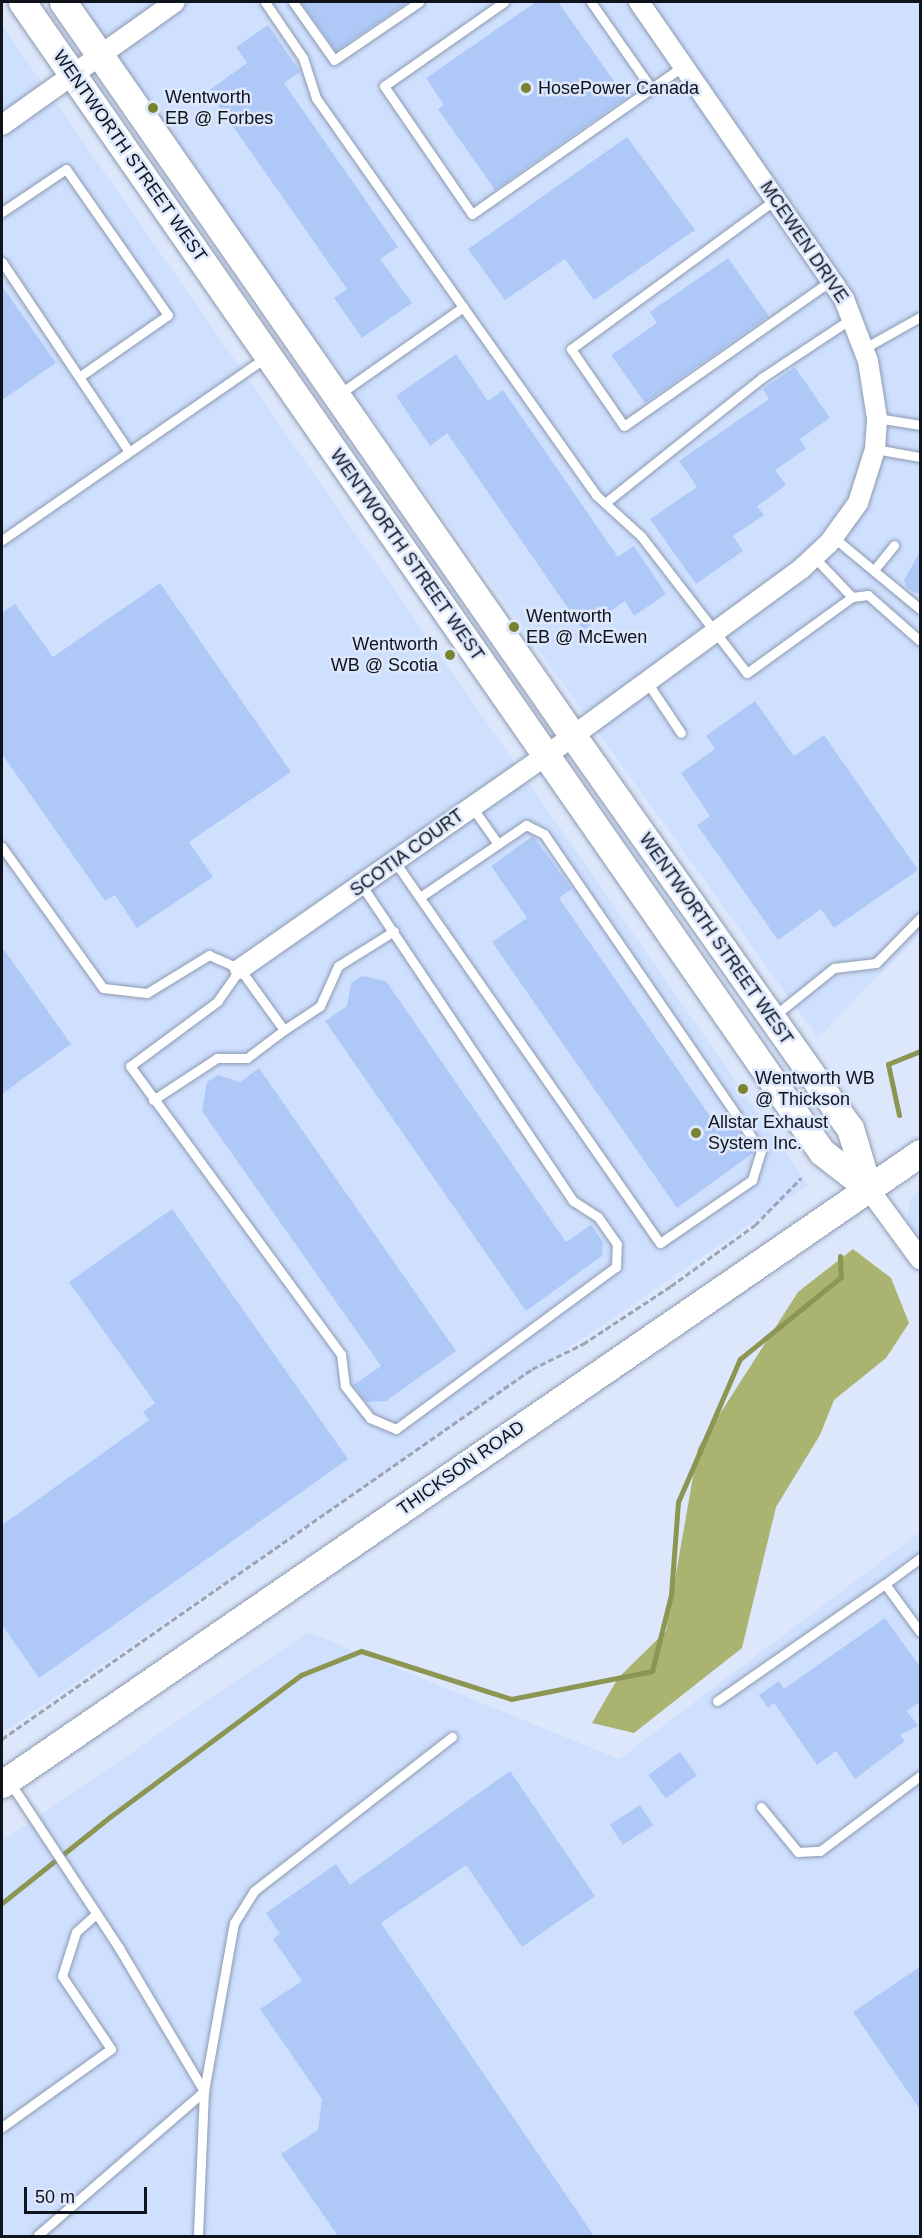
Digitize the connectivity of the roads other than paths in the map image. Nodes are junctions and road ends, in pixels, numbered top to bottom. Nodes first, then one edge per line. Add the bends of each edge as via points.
1 (22, 2) edge
2 (63, 2) edge
3 (175, 2) edge
4 (265, 2) edge
5 (293, 2) edge
6 (419, 2) edge
7 (504, 2) edge
8 (591, 2) edge
9 (639, 2) edge
10 (100, 55) junction
11 (683, 66) junction
12 (73, 74) junction
13 (651, 88) junction
14 (2, 125) edge
15 (776, 199) junction
16 (2, 212) edge
17 (2, 262) edge
18 (832, 280) junction
19 (463, 308) junction
20 (921, 317) edge
21 (852, 318) junction
22 (863, 349) junction
23 (268, 355) junction
24 (80, 377) junction
25 (337, 395) junction
26 (877, 418) junction
27 (921, 425) edge
28 (875, 449) junction
29 (129, 450) junction
30 (921, 457) edge
31 (605, 504) junction
32 (833, 537) junction
33 (2, 540) edge
34 (894, 545) dead end
35 (814, 557) junction
36 (874, 570) junction
37 (852, 597) junction
38 (921, 609) edge
39 (717, 630) junction
40 (921, 640) edge
41 (647, 682) junction
42 (681, 733) dead end
43 (573, 736) junction
44 (547, 755) junction
45 (472, 807) junction
46 (498, 844) junction
47 (2, 847) edge
48 (395, 862) junction
49 (362, 886) junction
50 (420, 897) junction
51 (921, 918) edge
52 (394, 931) junction
53 (240, 969) junction
54 (772, 1018) junction
55 (284, 1030) junction
56 (153, 1100) junction
57 (921, 1153) edge
58 (868, 1188) junction
59 (921, 1259) edge
60 (921, 1558) edge
61 (885, 1584) junction
62 (921, 1632) edge
63 (717, 1701) dead end
64 (452, 1737) dead end
65 (921, 1776) edge
66 (4, 1777) edge
67 (761, 1807) dead end
68 (96, 1914) junction
69 (204, 2091) junction
70 (2, 2127) edge
71 (38, 2235) dead end
72 (198, 2236) edge

1 - 12 main road, WENTWORTH STREET WEST
2 - 10 main road, WENTWORTH STREET WEST
3 - 10 street
4 - 19 lane via 303,58 316,98
5 - 6 lane via 334,60
7 - 13 lane via 384,86 472,214
8 - 13 lane
9 - 11 street, MCEWEN DRIVE
10 - 12 street
10 - 25 main road, WENTWORTH STREET WEST
11 - 13 lane
11 - 15 street, MCEWEN DRIVE
12 - 14 street
12 - 23 main road, WENTWORTH STREET WEST
15 - 18 street, MCEWEN DRIVE
15 - 18 lane via 571,349 624,426
16 - 24 lane via 66,169 168,315
17 - 24 lane
18 - 21 street, MCEWEN DRIVE
19 - 25 lane
19 - 31 lane
20 - 22 lane
21 - 22 street, MCEWEN DRIVE
21 - 31 lane via 764,377
22 - 26 street, MCEWEN DRIVE
23 - 29 lane
23 - 44 main road, WENTWORTH STREET WEST
24 - 29 lane
25 - 43 main road, WENTWORTH STREET WEST
26 - 27 lane
26 - 28 street, MCEWEN DRIVE
28 - 30 lane
28 - 32 street, MCEWEN DRIVE via 858,503
29 - 33 lane
31 - 39 lane via 641,536
32 - 35 street, MCEWEN DRIVE
32 - 36 lane
34 - 36 lane
35 - 37 lane
35 - 39 street, MCEWEN DRIVE
36 - 38 lane
37 - 39 lane via 747,673
37 - 40 lane via 868,595
39 - 41 street, MCEWEN DRIVE
41 - 42 lane
41 - 43 street, MCEWEN DRIVE
43 - 44 street, SCOTIA COURT
43 - 54 main road, WENTWORTH STREET WEST
44 - 45 street, SCOTIA COURT
44 - 58 main road, WENTWORTH STREET WEST via 822,1152
45 - 46 lane
45 - 48 street, SCOTIA COURT
46 - 50 lane
46 - 50 lane via 526,825 544,834 761,1151 752,1180 660,1243
47 - 53 lane via 103,988 147,993 208,955
48 - 49 street, SCOTIA COURT
48 - 50 lane
49 - 52 lane
49 - 53 street, SCOTIA COURT
51 - 54 lane via 876,963 834,968
52 - 55 lane via 338,966 320,1006
52 - 56 lane via 573,1201 598,1217 617,1244 616,1267 396,1429 370,1418 345,1386 340,1354
53 - 55 lane
53 - 56 lane via 218,1001 130,1066
54 - 58 main road, WENTWORTH STREET WEST via 850,1128
55 - 56 lane via 247,1058 217,1058
57 - 58 main road, THICKSON ROAD
58 - 59 street
58 - 66 main road, THICKSON ROAD
60 - 61 lane
61 - 62 lane
61 - 63 lane
64 - 69 lane via 254,1891 234,1923
65 - 67 lane via 820,1851 798,1852
66 - 68 lane
68 - 69 lane
68 - 70 lane via 76,1932 62,1976 111,2049
69 - 71 lane
69 - 72 lane

